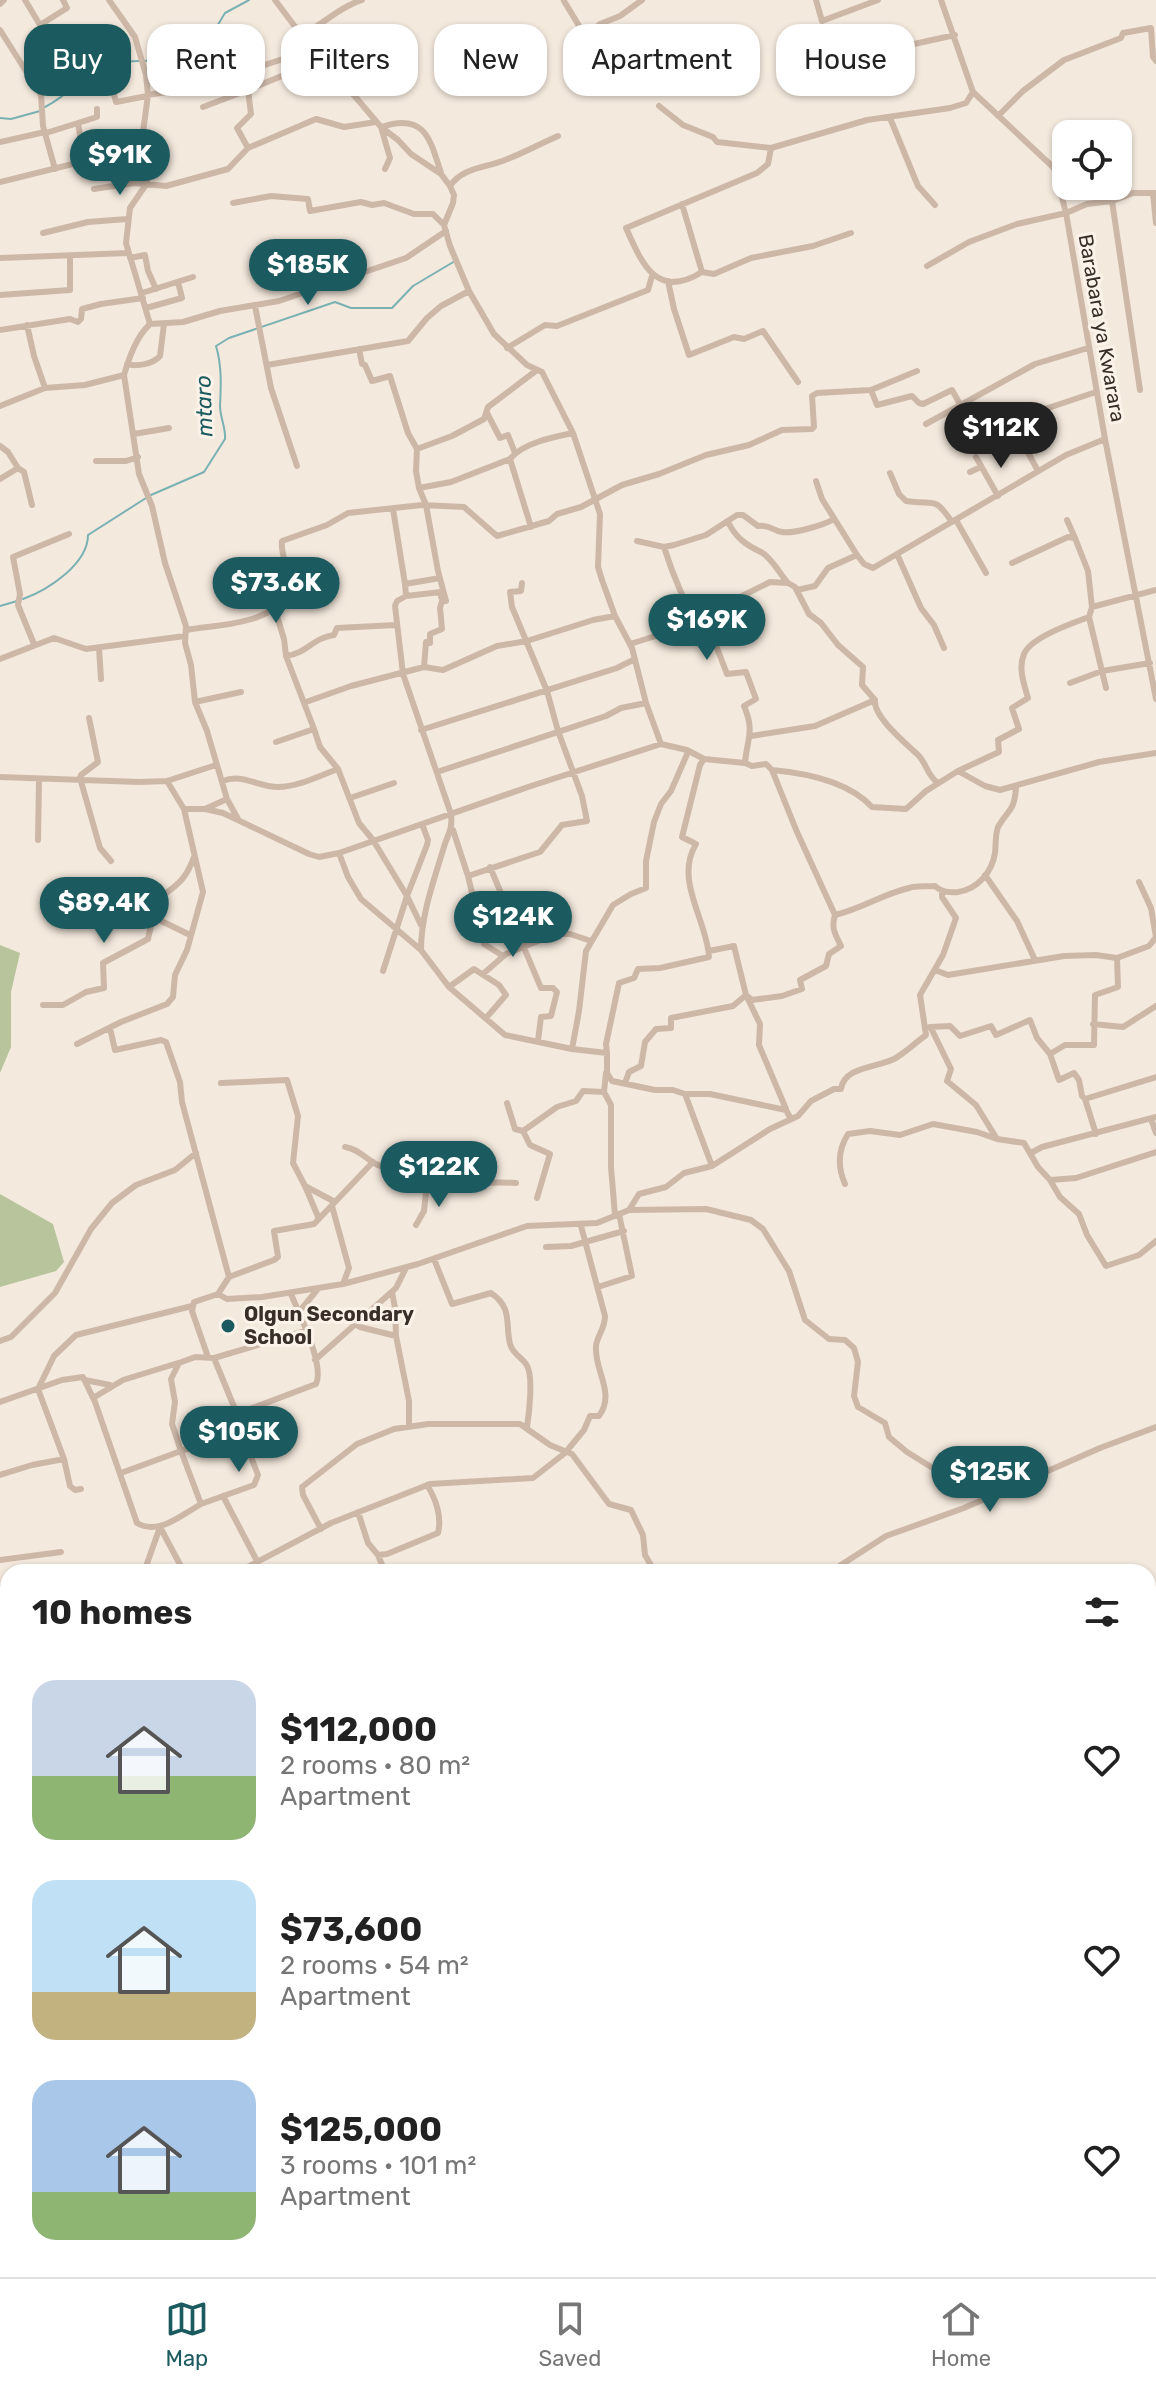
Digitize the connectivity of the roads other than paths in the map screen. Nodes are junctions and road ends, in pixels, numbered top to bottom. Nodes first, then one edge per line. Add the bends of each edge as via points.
1 (25, 0) edge
2 (63, 0) edge
3 (109, 0) edge
4 (275, 0) edge
5 (362, 0) edge
6 (642, 0) edge
7 (816, 0) edge
8 (878, 0) edge
9 (941, 0) edge
10 (564, 1) edge
11 (293, 24) edge
12 (323, 24) edge
13 (0, 30) edge
14 (955, 35) junction
15 (915, 44) edge
16 (1156, 61) edge
17 (973, 92) junction
18 (113, 96) edge
19 (147, 96) junction
20 (232, 96) edge
21 (249, 96) edge
22 (355, 96) edge
23 (659, 106) dead end
24 (203, 107) dead end
25 (97, 109) dead end
26 (998, 116) junction
27 (890, 118) junction
28 (78, 123) junction
29 (379, 125) junction
30 (45, 132) junction
31 (558, 136) dead end
32 (0, 142) edge
33 (82, 142) junction
34 (141, 147) junction
35 (248, 148) junction
36 (771, 148) junction
37 (97, 157) junction
38 (86, 160) junction
39 (55, 169) junction
40 (385, 169) dead end
41 (441, 174) junction
42 (0, 182) edge
43 (145, 186) junction
44 (450, 186) junction
45 (94, 189) dead end
46 (1155, 193) edge
47 (1112, 201) junction
48 (233, 203) dead end
49 (682, 204) junction
50 (935, 205) dead end
51 (1066, 213) junction
52 (127, 219) junction
53 (1156, 223) edge
54 (445, 228) junction
55 (43, 233) dead end
56 (851, 233) dead end
57 (70, 256) junction
58 (129, 256) junction
59 (0, 258) edge
60 (927, 266) dead end
61 (702, 272) junction
62 (652, 276) junction
63 (193, 277) dead end
64 (668, 281) junction
65 (178, 282) junction
66 (156, 289) junction
67 (469, 291) junction
68 (0, 295) edge
69 (142, 296) junction
70 (255, 306) junction
71 (146, 308) junction
72 (150, 324) junction
73 (164, 324) junction
74 (27, 325) junction
75 (0, 330) edge
76 (507, 348) junction
77 (1088, 348) junction
78 (359, 349) junction
79 (127, 364) junction
80 (267, 365) junction
81 (537, 370) junction
82 (917, 371) dead end
83 (124, 375) junction
84 (798, 382) dead end
85 (45, 388) junction
86 (871, 390) junction
87 (1140, 390) dead end
88 (1096, 392) junction
89 (0, 406) edge
90 (961, 406) junction
91 (1036, 412) dead end
92 (487, 413) junction
93 (926, 424) dead end
94 (169, 428) dead end
95 (573, 433) junction
96 (134, 434) junction
97 (1030, 438) dead end
98 (1105, 439) junction
99 (0, 446) edge
100 (417, 449) junction
101 (513, 456) junction
102 (138, 457) junction
103 (976, 457) dead end
104 (96, 461) dead end
105 (297, 466) dead end
106 (981, 467) junction
107 (18, 468) junction
108 (1038, 471) junction
109 (970, 472) dead end
110 (890, 473) dead end
111 (0, 479) edge
112 (816, 481) dead end
113 (419, 488) junction
114 (998, 496) junction
115 (595, 499) junction
116 (32, 505) dead end
117 (426, 505) junction
118 (393, 509) junction
119 (834, 519) junction
120 (1067, 520) dead end
121 (954, 521) junction
122 (728, 522) junction
123 (531, 527) junction
124 (69, 534) dead end
125 (1075, 538) junction
126 (637, 541) dead end
127 (664, 547) junction
128 (897, 554) junction
129 (857, 555) junction
130 (1012, 563) dead end
131 (986, 573) dead end
132 (440, 578) junction
133 (522, 583) dead end
134 (788, 583) junction
135 (267, 584) dead end
136 (405, 584) junction
137 (797, 590) junction
138 (1156, 590) edge
139 (1137, 595) junction
140 (406, 596) junction
141 (275, 607) junction
142 (1092, 607) junction
143 (440, 608) junction
144 (615, 616) junction
145 (1089, 617) junction
146 (396, 625) junction
147 (695, 626) junction
148 (186, 633) junction
149 (527, 641) junction
150 (34, 644) junction
151 (630, 644) junction
152 (99, 648) junction
153 (944, 648) dead end
154 (286, 656) junction
155 (0, 659) edge
156 (635, 659) junction
157 (1150, 663) junction
158 (424, 667) junction
159 (1102, 671) junction
160 (403, 674) junction
161 (101, 679) dead end
162 (1070, 683) dead end
163 (1106, 688) dead end
164 (547, 691) junction
165 (241, 692) dead end
166 (1156, 699) edge
167 (875, 700) junction
168 (195, 702) junction
169 (306, 702) junction
170 (646, 703) junction
171 (89, 718) dead end
172 (314, 729) junction
173 (421, 730) junction
174 (558, 731) junction
175 (751, 736) junction
176 (276, 742) dead end
177 (661, 744) junction
178 (688, 752) junction
179 (1156, 753) edge
180 (704, 759) junction
181 (745, 763) junction
182 (216, 765) junction
183 (338, 769) junction
184 (772, 770) junction
185 (958, 771) junction
186 (437, 772) junction
187 (572, 773) junction
188 (0, 777) edge
189 (80, 778) junction
190 (39, 780) junction
191 (167, 781) junction
192 (223, 781) junction
193 (394, 783) dead end
194 (938, 783) junction
195 (1016, 788) junction
196 (350, 798) junction
197 (227, 799) junction
198 (184, 809) junction
199 (205, 809) junction
200 (451, 814) junction
201 (238, 819) junction
202 (422, 824) junction
203 (453, 830) junction
204 (38, 840) dead end
205 (373, 840) junction
206 (339, 853) junction
207 (194, 856) junction
208 (111, 861) dead end
209 (490, 867) junction
210 (985, 875) junction
211 (468, 876) junction
212 (1139, 882) dead end
213 (942, 891) junction
214 (407, 896) junction
215 (835, 915) junction
216 (151, 916) junction
217 (421, 925) junction
218 (398, 929) junction
219 (190, 935) junction
220 (591, 941) junction
221 (524, 946) junction
222 (421, 950) junction
223 (709, 951) junction
224 (503, 956) junction
225 (1117, 958) junction
226 (1035, 960) junction
227 (935, 970) junction
228 (383, 971) dead end
229 (484, 973) junction
230 (449, 987) junction
231 (746, 995) junction
232 (43, 1005) dead end
233 (1156, 1006) edge
234 (486, 1018) junction
235 (1093, 1024) junction
236 (110, 1028) junction
237 (929, 1028) junction
238 (538, 1041) junction
239 (77, 1044) dead end
240 (572, 1049) junction
241 (607, 1053) junction
242 (1050, 1054) junction
243 (607, 1073) junction
244 (1156, 1077) edge
245 (221, 1083) dead end
246 (625, 1083) junction
247 (604, 1092) junction
248 (685, 1094) junction
249 (1085, 1099) junction
250 (507, 1103) dead end
251 (786, 1110) junction
252 (1154, 1118) edge
253 (791, 1119) junction
254 (523, 1131) junction
255 (1156, 1133) edge
256 (1096, 1134) junction
257 (997, 1139) junction
258 (345, 1147) dead end
259 (1156, 1152) edge
260 (196, 1153) junction
261 (1031, 1153) junction
262 (373, 1162) junction
263 (712, 1166) junction
264 (1050, 1180) junction
265 (427, 1182) junction
266 (516, 1183) dead end
267 (845, 1184) dead end
268 (305, 1186) junction
269 (537, 1198) dead end
270 (334, 1204) junction
271 (629, 1210) junction
272 (617, 1214) junction
273 (319, 1219) junction
274 (416, 1225) dead end
275 (581, 1226) junction
276 (624, 1231) junction
277 (1156, 1241) edge
278 (585, 1242) junction
279 (546, 1247) dead end
280 (434, 1259) junction
281 (349, 1268) junction
282 (406, 1268) junction
283 (229, 1277) junction
284 (359, 1280) junction
285 (343, 1284) junction
286 (598, 1287) junction
287 (318, 1290) junction
288 (392, 1292) junction
289 (218, 1294) junction
290 (291, 1294) junction
291 (192, 1306) junction
292 (299, 1312) junction
293 (356, 1324) junction
294 (305, 1331) junction
295 (396, 1336) junction
296 (0, 1341) edge
297 (211, 1358) junction
298 (315, 1360) junction
299 (179, 1363) junction
300 (85, 1380) junction
301 (110, 1385) junction
302 (38, 1389) junction
303 (93, 1398) junction
304 (0, 1402) edge
305 (237, 1414) junction
306 (409, 1425) junction
307 (234, 1427) junction
308 (527, 1427) junction
309 (1156, 1427) edge
310 (181, 1451) junction
311 (567, 1451) junction
312 (64, 1459) junction
313 (121, 1473) junction
314 (0, 1475) edge
315 (427, 1485) junction
316 (81, 1489) dead end
317 (223, 1496) junction
318 (988, 1499) junction
319 (201, 1504) junction
320 (358, 1512) junction
321 (160, 1527) junction
322 (321, 1529) junction
323 (61, 1552) dead end
324 (387, 1554) junction
325 (378, 1555) junction
326 (0, 1560) edge
327 (257, 1561) junction
328 (147, 1564) edge
329 (180, 1564) edge
330 (255, 1564) edge
331 (381, 1564) edge
332 (384, 1564) edge
333 (650, 1564) edge
334 (842, 1564) edge

1 - 2 street via 40,25 67,8
3 - 19 street via 135,37
4 - 11 street
5 - 12 street
6 - 10 street via 584,34
7 - 8 street via 822,21
9 - 14 street, Barabara ya Kwarara
13 - 30 street via 39,91
14 - 15 street
14 - 17 street, Barabara ya Kwarara
16 - 26 street via 1151,28 1123,33 1045,72
17 - 26 street, Barabara ya Kwarara
17 - 27 street via 966,103
18 - 19 street via 114,101
19 - 34 street
20 - 24 street
21 - 35 street via 251,114 237,128
22 - 29 street
23 - 36 street via 717,142
25 - 28 street via 99,116
26 - 51 street, Barabara ya Kwarara via 1054,168
27 - 36 street
27 - 50 street via 918,186
28 - 30 street
28 - 33 street
29 - 35 street via 344,127 316,119
29 - 40 street via 390,158
29 - 41 street
29 - 41 street via 419,126
30 - 32 street
30 - 39 street
31 - 44 street via 471,169
33 - 37 street via 92,141
33 - 38 street
34 - 37 street
34 - 43 street
35 - 43 street via 228,169 182,183
36 - 49 street via 768,164 757,173
37 - 38 street
38 - 39 street
39 - 42 street
41 - 44 street
43 - 45 street
43 - 52 street
44 - 54 street via 454,195
46 - 47 street via 1133,193
46 - 53 street
47 - 51 street
47 - 87 street
48 - 54 street via 271,196 308,199 310,211 384,203 414,214 433,214
49 - 61 street
49 - 62 street via 626,228
51 - 60 street via 969,242
51 - 77 street, Barabara ya Kwarara
52 - 55 street
52 - 58 street
54 - 67 street
54 - 70 street via 406,258
56 - 61 street via 751,258 714,274
57 - 58 street
57 - 59 street
57 - 68 street via 70,290
58 - 66 street via 145,255
58 - 69 street
61 - 64 street
62 - 64 street
62 - 76 street via 648,290 557,326 545,325
63 - 65 street
64 - 84 street via 689,355 763,331
65 - 66 street
65 - 71 street via 182,298
66 - 69 street
67 - 76 street
67 - 78 street via 441,306 408,341
69 - 71 street
69 - 74 street via 82,309 78,322
70 - 73 street
70 - 80 street
71 - 72 street
72 - 73 street
72 - 79 street
73 - 79 street via 158,359
74 - 75 street
74 - 85 street
76 - 81 street
77 - 88 street, Barabara ya Kwarara
77 - 90 street via 1035,364
78 - 80 street
78 - 100 street via 372,381 390,376
79 - 83 street
80 - 105 street
81 - 92 street
81 - 95 street
82 - 86 street
83 - 85 street
83 - 96 street
85 - 89 street
86 - 90 street via 877,405 912,396 923,404 952,390
86 - 115 street via 813,394 812,429 772,433
88 - 91 street
88 - 98 street, Barabara ya Kwarara
90 - 93 street
92 - 100 street via 452,436
92 - 101 street via 500,438 508,435
94 - 96 street
95 - 101 street
95 - 115 street
96 - 102 street
97 - 108 street via 1025,447
98 - 108 street
98 - 139 street, Barabara ya Kwarara
99 - 107 street
100 - 113 street
101 - 113 street via 451,482
101 - 123 street
102 - 104 street
102 - 148 street
103 - 106 street
106 - 109 street
106 - 114 street
107 - 111 street
107 - 116 street via 24,472
108 - 114 street
110 - 121 street via 906,501 933,501
112 - 119 street
113 - 117 street
114 - 121 street
115 - 123 street
115 - 144 street via 601,528 598,567
117 - 118 street
117 - 123 street via 464,507 497,536
117 - 132 street
118 - 136 street
118 - 141 street via 348,513 284,539 280,543 287,588
119 - 122 street via 783,532 767,524 758,526 743,515
119 - 129 street
120 - 125 street
121 - 128 street
121 - 131 street
122 - 127 street via 706,535
122 - 134 street via 734,534 763,553
124 - 150 street via 14,554 18,600
125 - 130 street
125 - 142 street via 1088,571
126 - 127 street
127 - 147 street
128 - 129 street via 873,568
128 - 153 street
129 - 137 street via 828,568 815,586
132 - 136 street
132 - 143 street via 446,601
133 - 149 street via 521,591 510,592
134 - 137 street
134 - 147 street via 770,582
135 - 141 street
136 - 140 street
137 - 167 street via 809,614 863,667 863,689
138 - 139 street
139 - 142 street
139 - 157 street, Barabara ya Kwarara
140 - 143 street via 441,592
140 - 146 street via 395,606
141 - 148 street via 253,619
141 - 154 street
142 - 145 street
143 - 158 street via 442,629 426,642
144 - 149 street
144 - 151 street
145 - 159 street
145 - 185 street via 1058,629 1024,653 1021,675 1028,698 1012,708 1019,729 998,740 999,752
146 - 154 street via 337,628 334,635
146 - 160 street
147 - 151 street
147 - 175 street via 704,638 712,635 727,674 746,672 751,679 756,699 744,706
148 - 152 street
148 - 168 street
149 - 158 street via 497,646 443,670
149 - 164 street
150 - 152 street via 54,638
150 - 155 street
151 - 156 street
152 - 161 street
154 - 169 street
156 - 164 street
156 - 170 street
157 - 159 street
157 - 166 street, Barabara ya Kwarara
158 - 160 street
159 - 162 street
159 - 163 street
160 - 169 street
160 - 173 street
164 - 173 street
164 - 174 street
165 - 168 street
167 - 175 street via 815,726
167 - 194 street via 875,708
168 - 182 street
169 - 172 street
170 - 174 street
170 - 177 street
171 - 189 street via 98,762
172 - 176 street
172 - 183 street via 320,747
173 - 186 street
174 - 186 street
174 - 187 street
175 - 181 street
177 - 178 street
177 - 187 street
178 - 180 street
178 - 220 street via 654,822 646,888 613,905
179 - 195 street via 1099,762
180 - 181 street
180 - 223 street via 682,837 696,844 687,864 688,880
181 - 184 street via 766,764
182 - 191 street
182 - 192 street
183 - 192 street via 291,786 235,777
183 - 196 street
184 - 194 street via 826,781 872,807 906,809
184 - 215 street
185 - 194 street
185 - 195 street via 985,786
186 - 200 street
187 - 200 street
187 - 209 street via 587,821 562,825 540,852
188 - 190 street
189 - 190 street
189 - 191 street
189 - 208 street via 100,848
190 - 204 street
191 - 198 street
192 - 197 street
193 - 196 street
195 - 210 street via 1015,803 998,828 993,863
196 - 205 street via 359,823
197 - 199 street
197 - 201 street
198 - 199 street
198 - 207 street
199 - 201 street
200 - 202 street
200 - 203 street
201 - 206 street via 309,854
202 - 205 street
202 - 214 street via 427,845
203 - 211 street
203 - 217 street
205 - 206 street
205 - 214 street
206 - 218 street via 355,891
207 - 216 street via 187,875 157,900
207 - 219 street via 203,892
209 - 211 street
209 - 221 street
210 - 213 street via 971,889
210 - 226 street via 1017,921
211 - 224 street via 484,944
212 - 225 street via 1156,937 1149,946
213 - 215 street via 917,886
213 - 227 street via 956,918
214 - 217 street
214 - 218 street
215 - 231 street via 833,932 841,946 829,954 826,966 800,980 802,989 752,1000
216 - 219 street
216 - 232 street via 148,939 103,963 104,988 63,1005
217 - 222 street
218 - 222 street
218 - 228 street
219 - 236 street via 172,1001
220 - 221 street via 555,934
220 - 240 street via 584,956
221 - 224 street
221 - 238 street via 541,988 557,992 551,1016 541,1017
222 - 230 street
223 - 231 street via 734,946
223 - 241 street via 706,959 638,969 632,980 619,983
224 - 229 street
225 - 226 street
225 - 235 street via 1118,987 1095,995
226 - 227 street via 948,975
227 - 237 street via 920,995 921,1016
229 - 230 street via 474,969
229 - 234 street via 506,995
230 - 234 street
231 - 246 street via 733,1006 671,1018 671,1028 656,1029 645,1042 641,1066 629,1072
231 - 251 street via 760,1024 763,1057
233 - 235 street via 1123,1027
234 - 238 street via 505,1035
235 - 242 street via 1094,1045 1065,1045
236 - 239 street
236 - 260 street via 115,1050 166,1042
237 - 242 street via 950,1026 960,1036 991,1026 996,1035 1030,1020
237 - 253 street via 892,1060 852,1073 841,1089 811,1101
237 - 257 street via 951,1069 947,1081 976,1105
238 - 240 street
240 - 241 street
241 - 243 street
242 - 249 street via 1059,1080 1074,1073
243 - 246 street via 612,1081
243 - 247 street
244 - 249 street
245 - 268 street via 287,1080 298,1116 293,1163
246 - 248 street
247 - 254 street via 583,1091 576,1101 557,1107
247 - 272 street via 611,1105
248 - 251 street
248 - 263 street
249 - 256 street
250 - 254 street via 515,1129
251 - 253 street
252 - 255 street
252 - 256 street
253 - 263 street
254 - 269 street via 530,1145 550,1154
256 - 261 street
257 - 261 street via 1024,1143
257 - 267 street via 933,1124 900,1135 848,1134 839,1152
258 - 262 street
259 - 264 street via 1076,1178
260 - 283 street
260 - 296 street via 112,1203 55,1293 11,1337
261 - 264 street
262 - 265 street
262 - 270 street
263 - 271 street via 639,1194
264 - 277 street via 1079,1214 1106,1266 1139,1255
265 - 266 street
265 - 274 street via 424,1211
268 - 270 street
268 - 273 street
270 - 273 street
270 - 281 street
271 - 272 street
271 - 318 street via 706,1209 751,1220 763,1229 789,1271 805,1320 829,1339 845,1340 854,1348 858,1407 885,1423 889,1437 907,1452 936,1470 966,1479
272 - 275 street
272 - 276 street
273 - 283 street via 276,1229 278,1257
275 - 278 street
275 - 280 street via 527,1226
276 - 278 street
276 - 286 street via 632,1276
278 - 279 street
278 - 286 street
280 - 282 street
280 - 308 street via 452,1304 491,1293 503,1305 512,1349 529,1370
281 - 284 street
281 - 285 street
282 - 284 street
282 - 288 street
283 - 289 street
284 - 285 street
285 - 287 street
286 - 311 street via 605,1321 596,1345 606,1400 599,1416 590,1416
287 - 290 street
287 - 292 street
288 - 293 street
288 - 295 street
289 - 290 street via 227,1299
289 - 291 street
290 - 292 street
291 - 297 street
291 - 302 street via 76,1335 54,1356
292 - 294 street
293 - 295 street
293 - 298 street
294 - 297 street
294 - 298 street
295 - 306 street
297 - 299 street
297 - 305 street
298 - 305 street via 316,1384
299 - 301 street
299 - 310 street via 171,1379 172,1424
300 - 301 street
300 - 302 street via 62,1380
300 - 303 street
301 - 303 street
302 - 304 street
302 - 312 street
303 - 313 street
305 - 307 street
306 - 308 street
306 - 322 street via 357,1444 302,1487
307 - 310 street via 229,1435
307 - 317 street via 258,1475 254,1485
308 - 311 street
309 - 318 street
310 - 313 street
310 - 319 street
311 - 315 street via 530,1479
311 - 333 street via 609,1504 637,1517
312 - 314 street
312 - 316 street via 71,1489
313 - 321 street via 137,1523
315 - 320 street
315 - 324 street via 440,1521 438,1533
317 - 319 street
317 - 327 street
318 - 334 street via 886,1536
319 - 321 street
320 - 322 street
320 - 325 street via 368,1543
321 - 328 street
321 - 329 street
322 - 327 street
323 - 326 street
324 - 325 street
324 - 332 street
325 - 331 street
327 - 330 street

